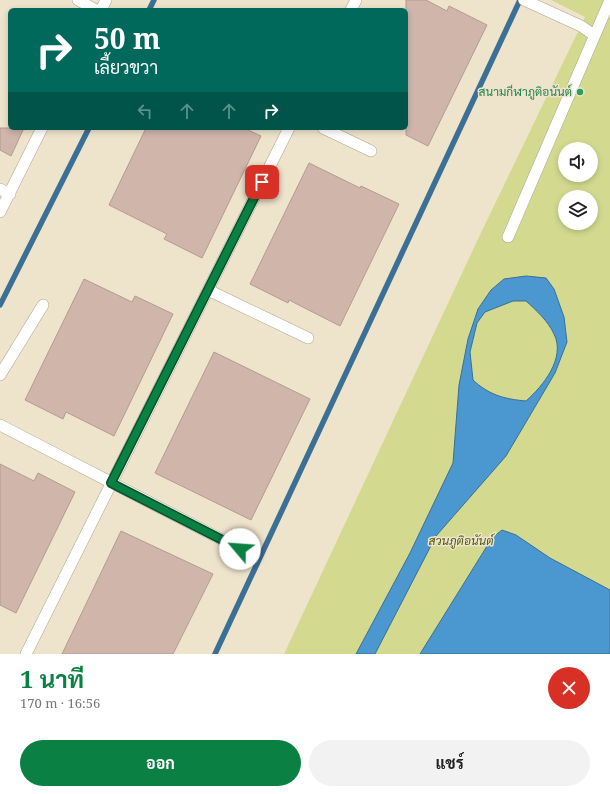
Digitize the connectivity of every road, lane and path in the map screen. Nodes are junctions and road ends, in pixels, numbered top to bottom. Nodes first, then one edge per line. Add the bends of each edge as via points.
1 (78, 0) edge
2 (524, 0) edge
3 (610, 0) edge
4 (92, 8) edge
5 (594, 35) junction
6 (41, 130) edge
7 (288, 130) edge
8 (327, 130) edge
9 (371, 151) dead end
10 (5, 191) edge
11 (0, 212) edge
12 (508, 237) dead end
13 (208, 290) junction
14 (43, 305) dead end
15 (308, 338) dead end
16 (0, 375) edge
17 (0, 425) edge
18 (111, 483) junction
19 (240, 549) dead end
20 (26, 654) edge

1 - 4 lane
2 - 5 lane via 581,26
3 - 5 lane
5 - 12 lane
6 - 10 lane
7 - 13 lane
8 - 9 lane
10 - 11 lane
13 - 15 lane
13 - 18 lane
14 - 16 lane
17 - 18 lane
18 - 19 lane
18 - 20 lane

